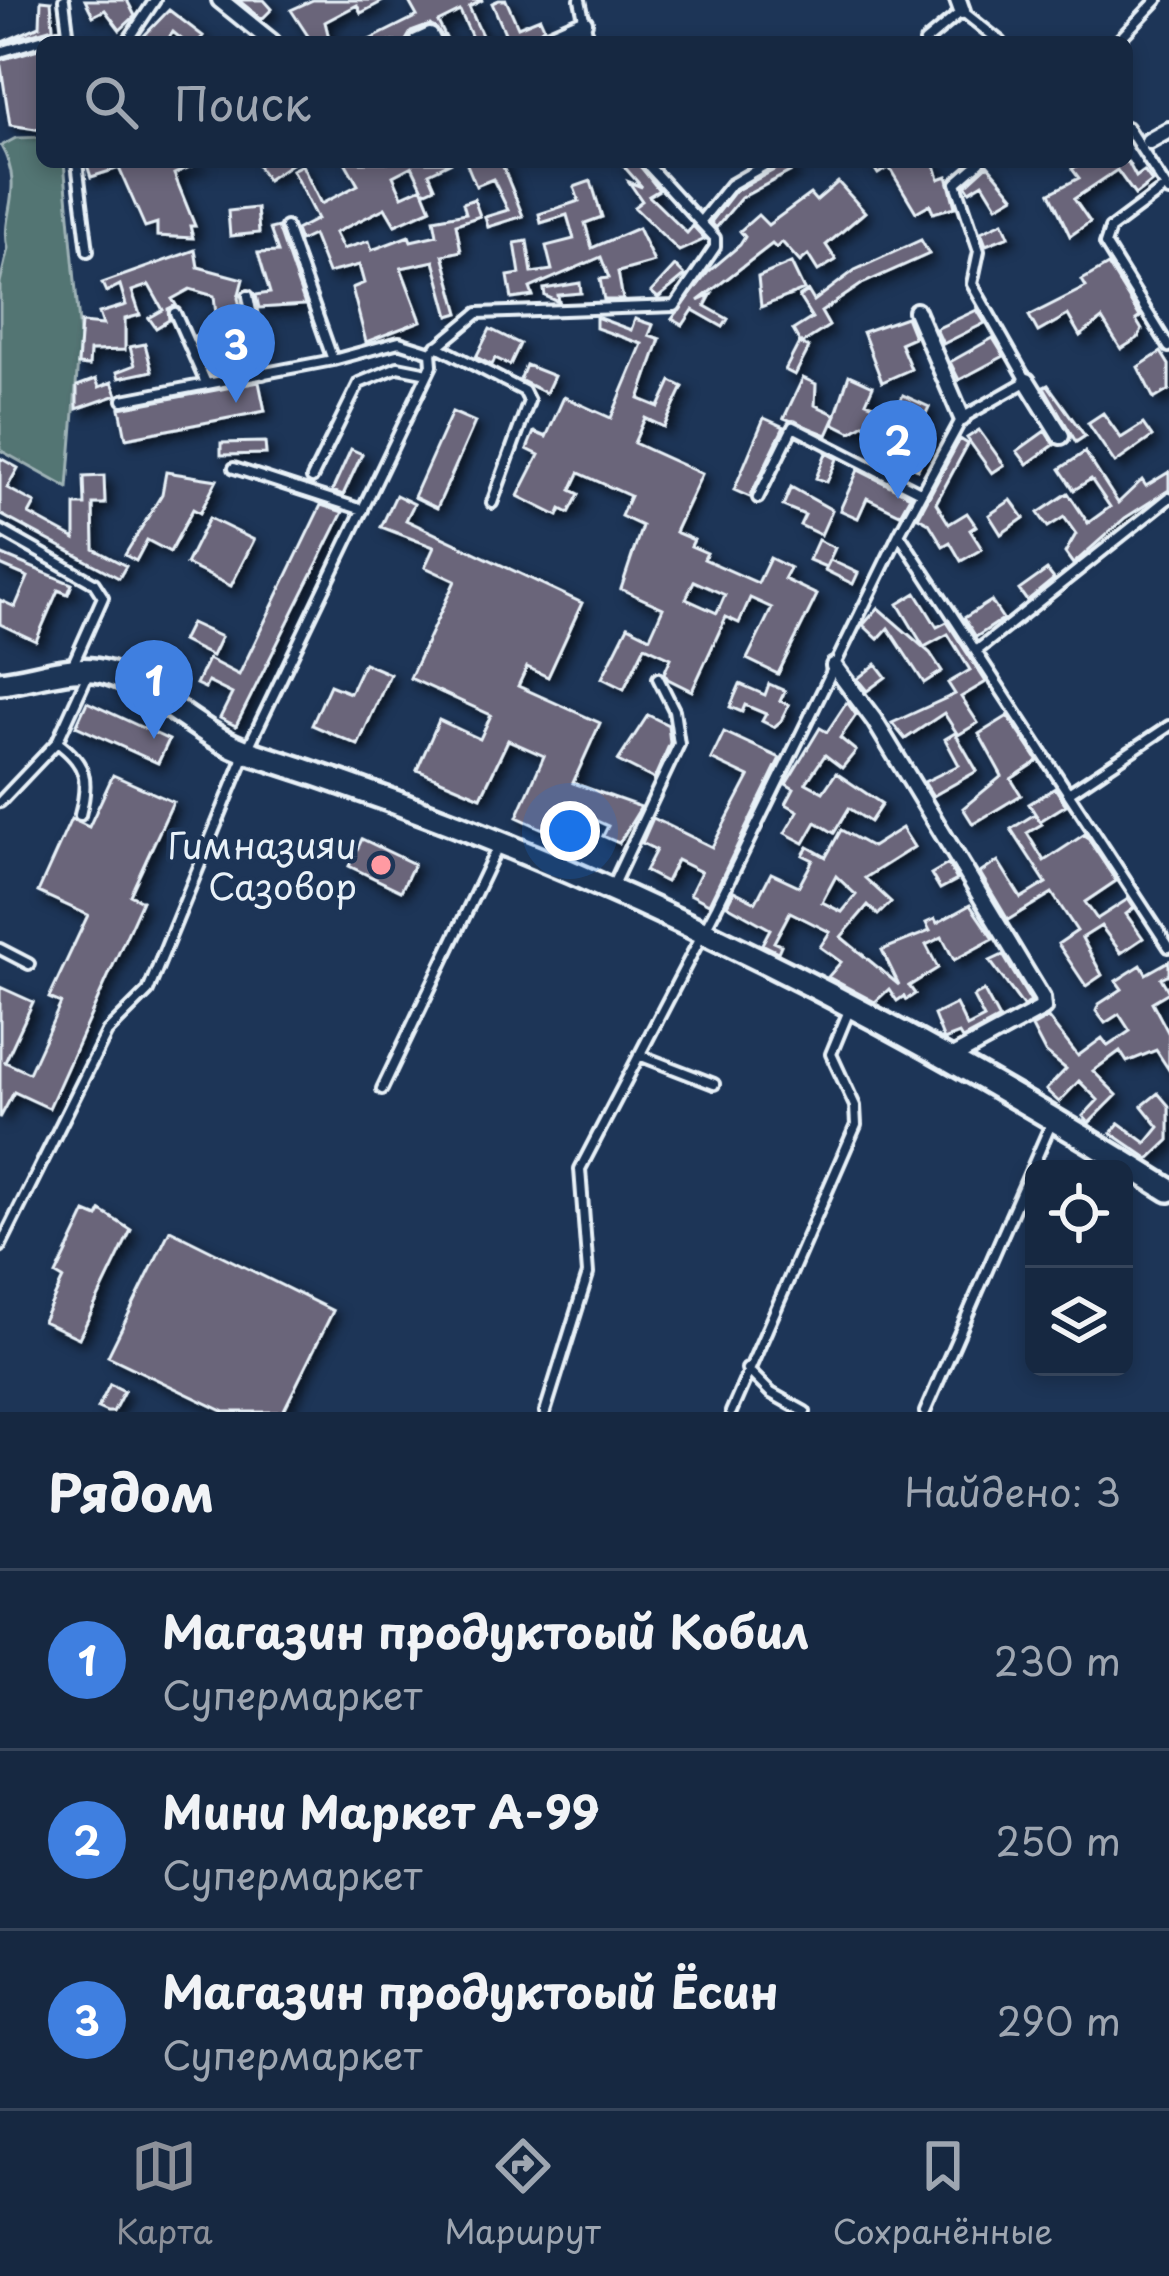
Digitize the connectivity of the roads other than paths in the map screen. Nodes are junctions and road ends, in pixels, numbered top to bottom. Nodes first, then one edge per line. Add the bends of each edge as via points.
1 (64, 0) edge
2 (155, 0) edge
3 (220, 0) edge
4 (580, 0) edge
5 (1157, 0) edge
6 (960, 5) edge
7 (584, 22) junction
8 (70, 36) edge
9 (131, 36) edge
10 (265, 36) edge
11 (552, 36) edge
12 (588, 36) edge
13 (931, 36) edge
14 (994, 36) edge
15 (1123, 36) edge
16 (36, 44) edge
17 (0, 52) edge
18 (1169, 130) edge
19 (1133, 136) edge
20 (1149, 141) dead end
21 (78, 168) edge
22 (650, 168) edge
23 (760, 168) edge
24 (973, 168) edge
25 (1168, 190) edge
26 (700, 222) junction
27 (286, 227) dead end
28 (88, 251) dead end
29 (248, 296) dead end
30 (916, 311) dead end
31 (175, 313) dead end
32 (1169, 347) edge
33 (434, 349) junction
34 (333, 360) junction
35 (428, 373) junction
36 (262, 374) junction
37 (1027, 381) junction
38 (206, 382) junction
39 (123, 400) dead end
40 (962, 418) junction
41 (1061, 436) dead end
42 (234, 468) dead end
43 (312, 478) dead end
44 (920, 492) junction
45 (758, 498) dead end
46 (1169, 498) edge
47 (492, 503) dead end
48 (363, 510) junction
49 (0, 530) edge
50 (899, 534) junction
51 (980, 649) junction
52 (833, 665) junction
53 (80, 671) junction
54 (658, 678) dead end
55 (0, 683) edge
56 (1169, 726) edge
57 (57, 742) junction
58 (246, 752) junction
59 (1070, 792) junction
60 (0, 802) edge
61 (80, 815) dead end
62 (500, 841) junction
63 (610, 891) junction
64 (704, 930) junction
65 (1169, 947) edge
66 (0, 949) edge
67 (29, 964) dead end
68 (851, 1007) junction
69 (639, 1055) junction
70 (949, 1060) junction
71 (714, 1084) dead end
72 (382, 1089) dead end
73 (1054, 1118) junction
74 (1169, 1190) edge
75 (0, 1247) edge
76 (747, 1369) junction
77 (545, 1412) edge
78 (731, 1412) edge
79 (805, 1412) edge
80 (925, 1412) edge

1 - 8 lane
2 - 9 lane
3 - 10 street
4 - 7 lane
5 - 15 lane
6 - 13 lane
6 - 14 lane
7 - 11 street
7 - 12 lane
16 - 17 lane
18 - 20 street
19 - 25 lane
21 - 28 lane
22 - 26 lane
23 - 26 lane via 730,185
24 - 37 lane via 956,183 979,251 973,289
25 - 32 lane via 1110,229 1105,244
26 - 33 lane via 715,247 675,306 478,313
27 - 34 lane
29 - 36 lane
30 - 40 street
31 - 38 lane
33 - 34 lane via 399,342
33 - 35 lane
33 - 47 lane via 524,391 529,401
34 - 36 lane
35 - 43 lane via 398,367 359,383
35 - 48 lane
36 - 38 lane
37 - 40 lane
37 - 41 street
38 - 39 lane
40 - 44 lane
42 - 48 lane
44 - 45 lane via 793,427
44 - 50 lane
46 - 51 lane
48 - 58 lane
49 - 53 lane via 94,583 103,597
50 - 51 lane
50 - 52 lane
51 - 59 lane
52 - 64 lane
52 - 70 street via 1042,998 1043,1008
53 - 55 street
53 - 57 lane
53 - 58 street via 109,673
54 - 63 lane via 679,744
56 - 59 lane
57 - 60 lane
57 - 61 lane via 84,767
58 - 62 street
58 - 75 lane via 148,992 107,1032
59 - 65 lane
62 - 63 street
62 - 72 lane
63 - 64 street
64 - 68 street
64 - 69 lane
66 - 67 lane
68 - 70 street
68 - 76 lane via 831,1054 856,1125
69 - 71 lane
69 - 77 lane via 580,1169 588,1274
70 - 73 street
73 - 74 street
73 - 80 lane
76 - 78 lane
76 - 79 lane

